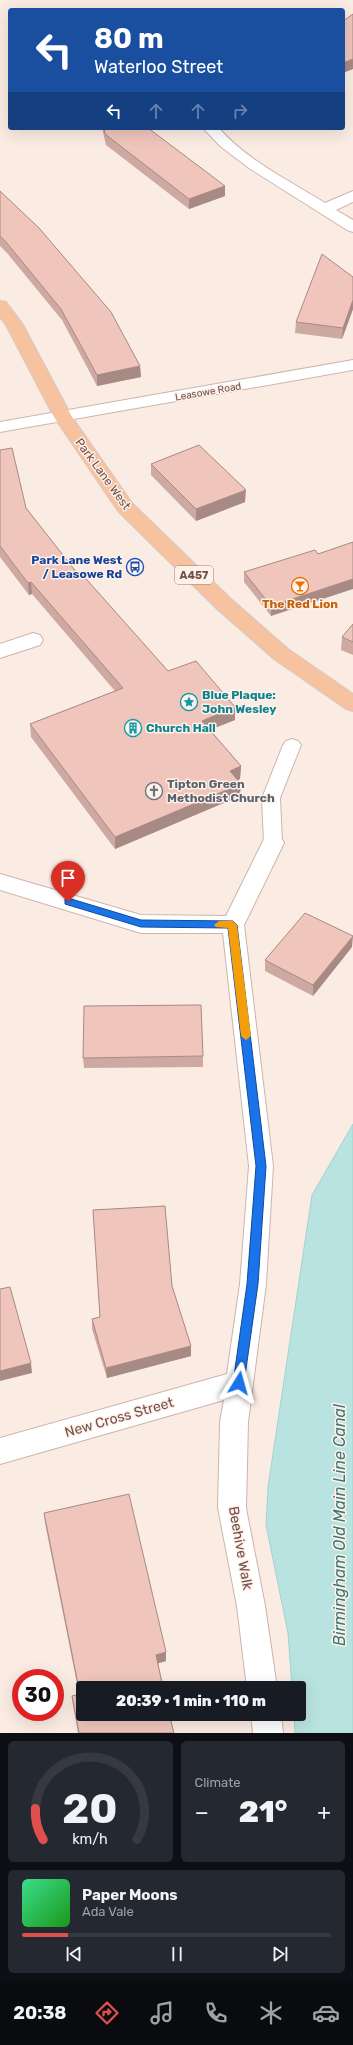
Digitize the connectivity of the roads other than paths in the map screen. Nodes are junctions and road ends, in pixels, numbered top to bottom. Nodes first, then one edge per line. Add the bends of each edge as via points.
1 (213, 130) edge
2 (353, 196) edge
3 (325, 209) junction
4 (353, 227) edge
5 (0, 306) edge
6 (353, 365) edge
7 (63, 417) junction
8 (0, 427) edge
9 (33, 640) dead end
10 (0, 651) edge
11 (353, 704) edge
12 (292, 745) dead end
13 (273, 843) joint
14 (0, 882) edge
15 (233, 925) junction
16 (239, 1383) junction
17 (0, 1451) edge
18 (261, 1681) edge

1 - 3 street via 227,145 256,166
2 - 3 street
3 - 4 street
5 - 7 main road, Park Lane West / A457 via 14,323
6 - 7 street, Leasowe Road
7 - 8 street, Leasowe Road
7 - 11 main road, Park Lane West / A457 via 125,507 208,588 281,654
9 - 10 street
12 - 13 lane via 271,798
13 - 15 street
14 - 15 street via 141,924
15 - 16 street, Beehive Walk via 261,1166 253,1284
16 - 17 street, New Cross Street
16 - 18 street, Beehive Walk via 234,1422 232,1508 251,1606

